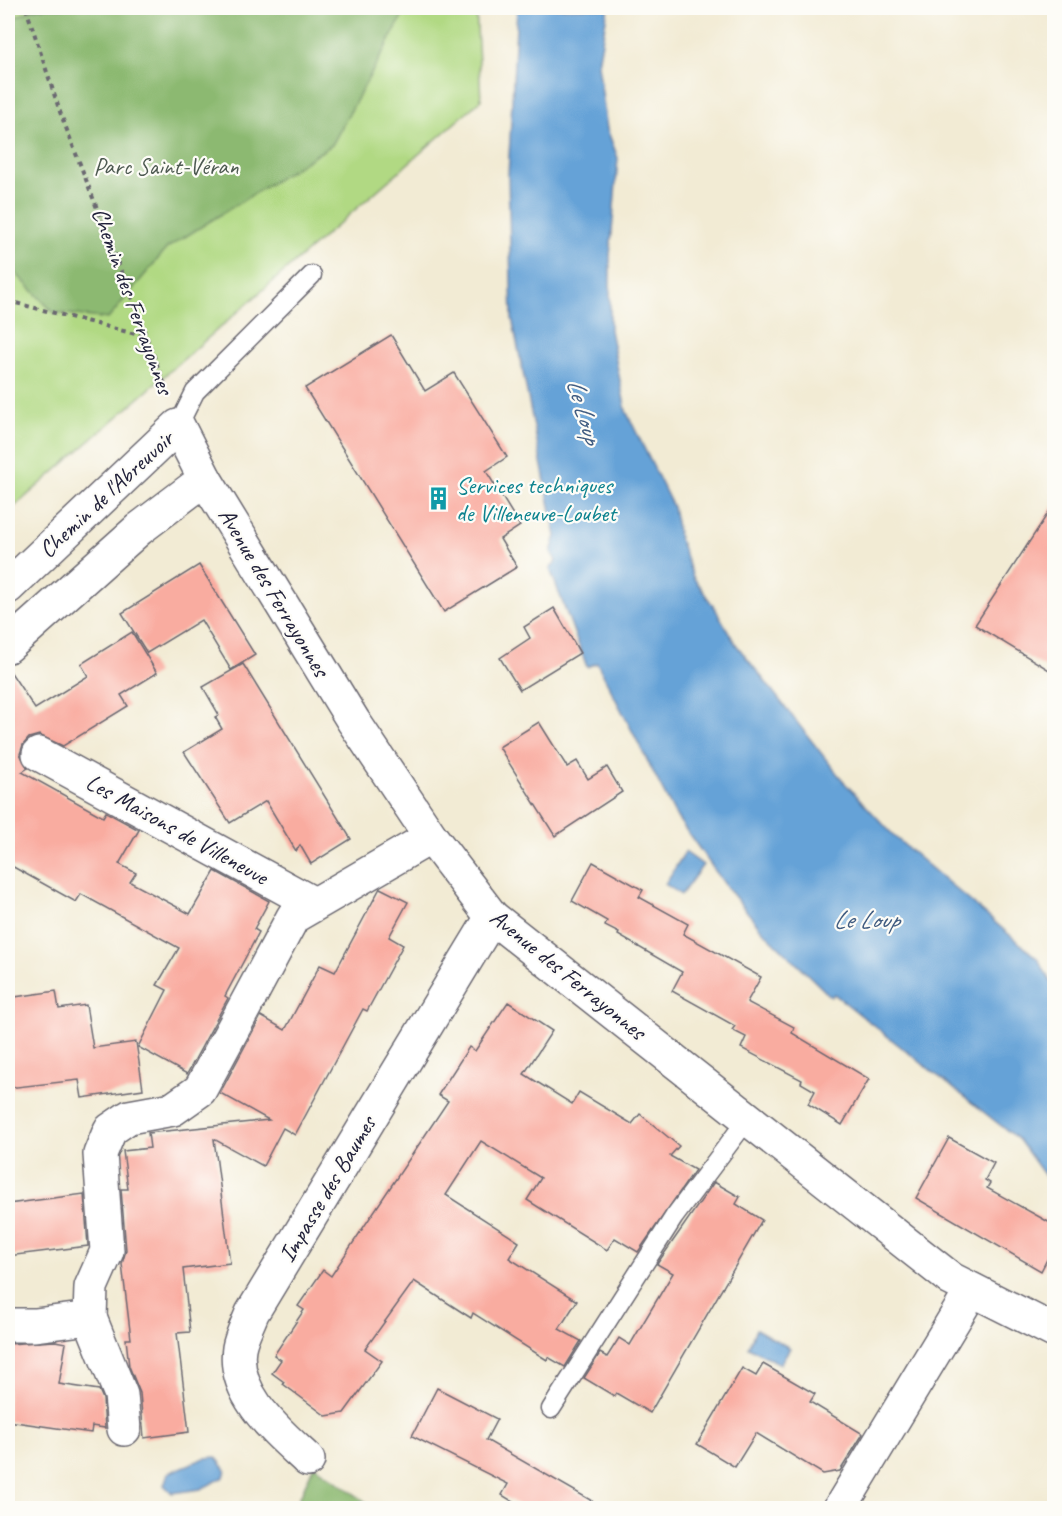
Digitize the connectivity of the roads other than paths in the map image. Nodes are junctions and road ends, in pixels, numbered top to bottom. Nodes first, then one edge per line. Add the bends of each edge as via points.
1 (312, 275) dead end
2 (178, 426) junction
3 (205, 479) junction
4 (8, 588) edge
5 (8, 646) edge
6 (39, 754) dead end
7 (431, 837) junction
8 (314, 904) junction
9 (492, 916) junction
10 (749, 1117) junction
11 (972, 1290) junction
12 (90, 1318) junction
13 (8, 1325) edge
14 (1054, 1331) edge
15 (551, 1409) dead end
16 (124, 1429) dead end
17 (308, 1460) dead end
18 (840, 1509) edge

1 - 2 lane via 195,392
2 - 3 street, Avenue des Ferrayonnes
2 - 4 street, Chemin de l'Abreuvoir
3 - 5 street via 138,529
3 - 7 street, Avenue des Ferrayonnes via 354,722
6 - 8 street, Les Maisons de Villeneuve
7 - 8 street
7 - 9 street, Avenue des Ferrayonnes
8 - 12 street via 293,917 200,1090 173,1110 129,1117 110,1130 100,1154 107,1251 91,1287
9 - 10 street, Avenue des Ferrayonnes
9 - 17 street, Impasse des Baumes via 252,1313 239,1349 243,1384 263,1417
10 - 11 street, Avenue des Ferrayonnes via 951,1280
10 - 15 lane via 674,1217
11 - 14 street, Avenue des Ferrayonnes
11 - 18 street
12 - 13 street
12 - 16 street via 121,1395

